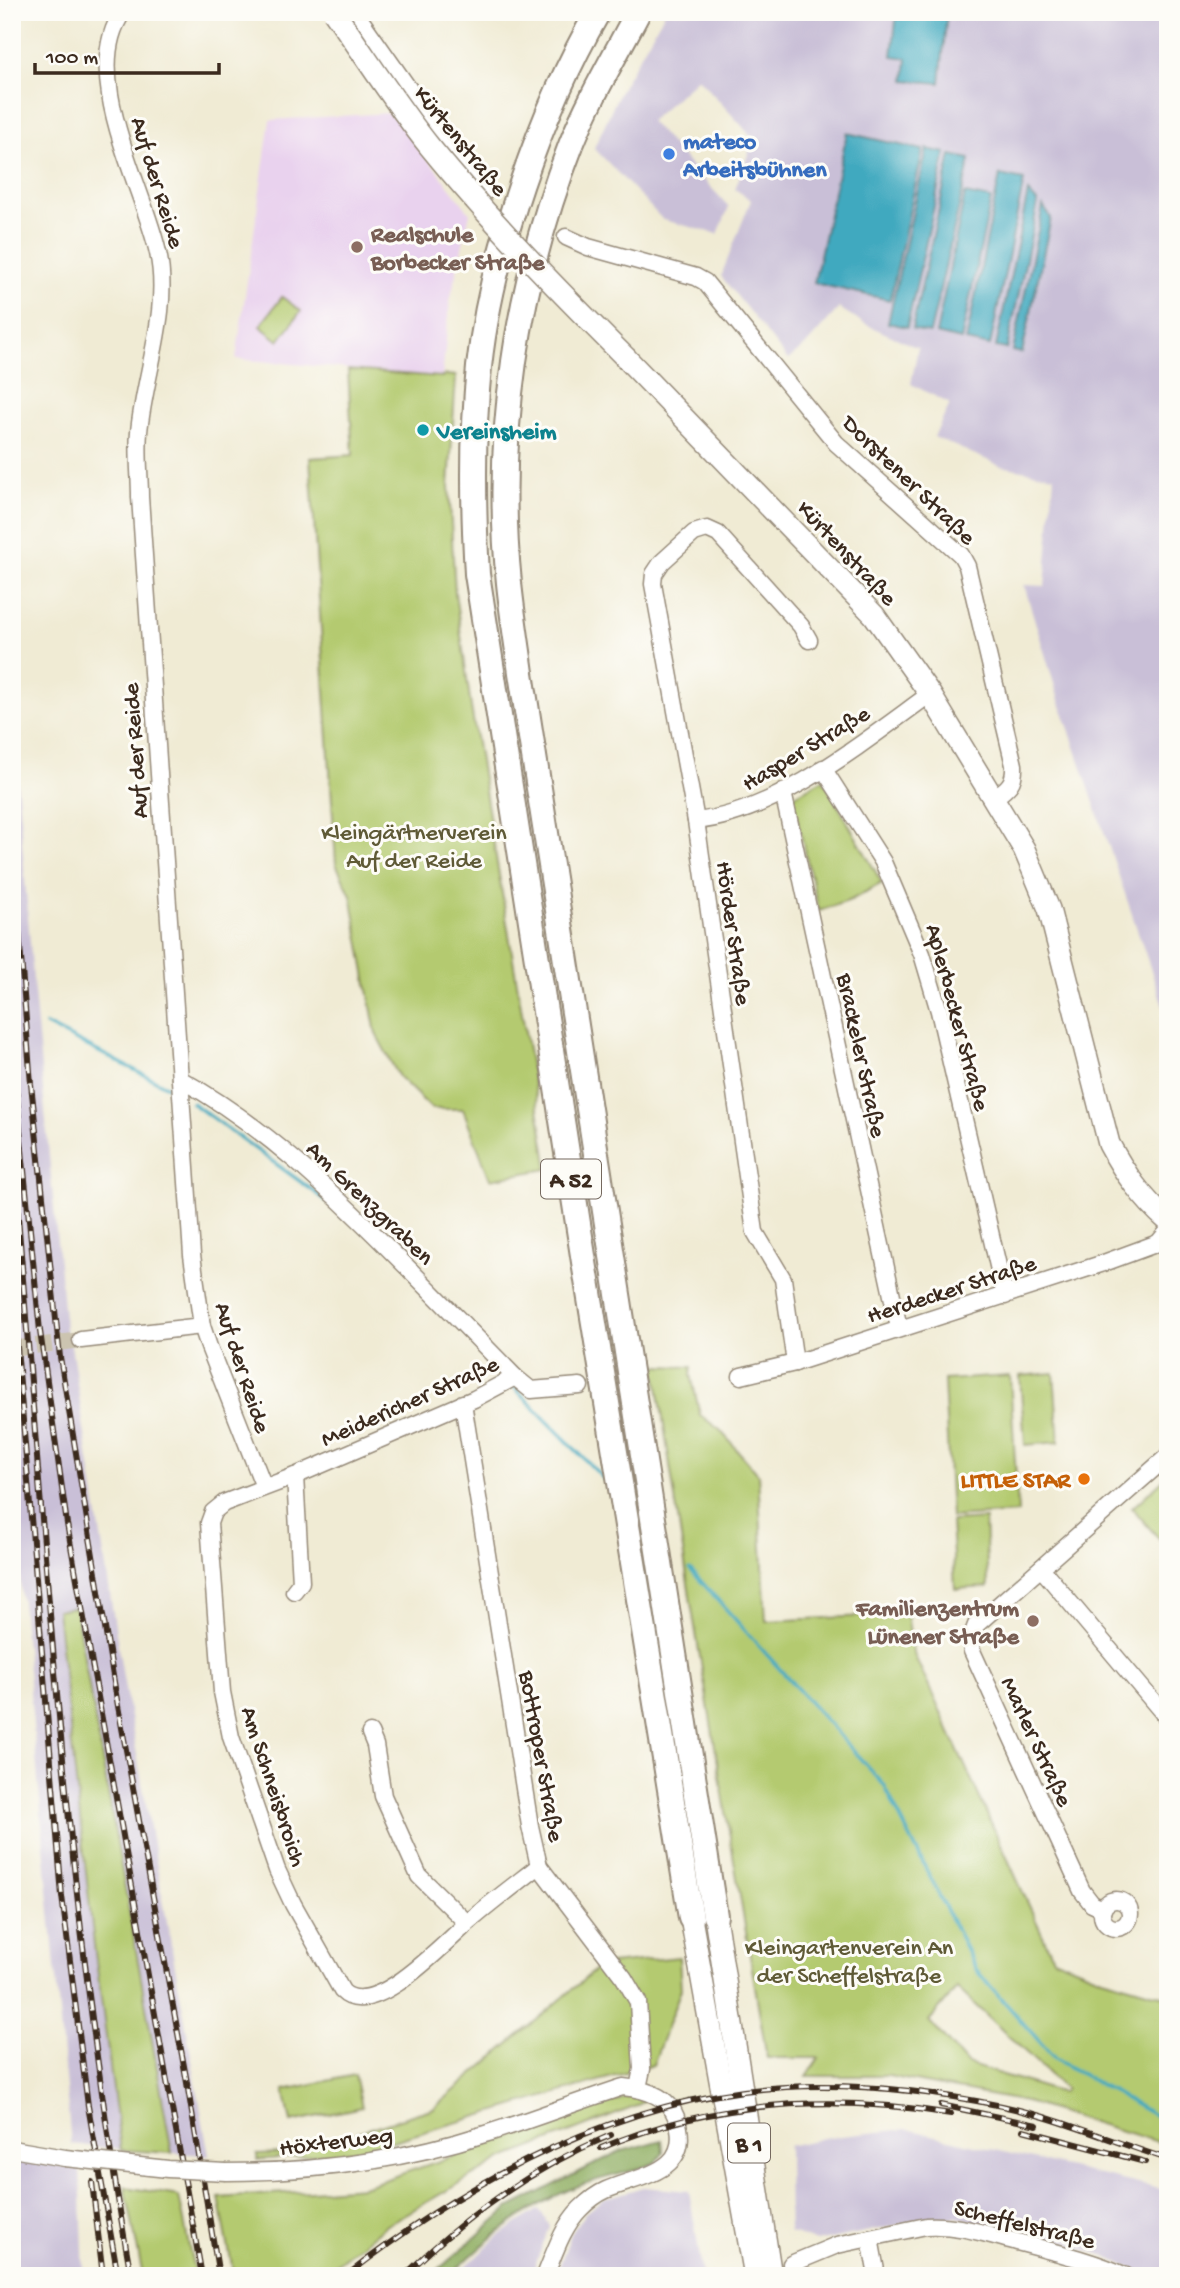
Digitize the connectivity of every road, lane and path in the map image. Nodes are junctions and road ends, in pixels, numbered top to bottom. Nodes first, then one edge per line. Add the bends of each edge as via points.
1 (123, 12) edge
2 (334, 12) edge
3 (355, 12) edge
4 (598, 12) edge
5 (638, 12) edge
6 (486, 191) dead end
7 (566, 237) dead end
8 (809, 640) dead end
9 (930, 694) junction
10 (823, 768) junction
11 (783, 792) junction
12 (994, 798) junction
13 (696, 821) junction
14 (180, 1079) junction
15 (1168, 1221) edge
16 (1168, 1231) edge
17 (1005, 1296) junction
18 (202, 1326) junction
19 (899, 1328) junction
20 (81, 1340) tunnel mouth
21 (795, 1363) junction
22 (515, 1377) junction
23 (741, 1377) dead end
24 (580, 1386) dead end
25 (463, 1403) junction
26 (1168, 1456) edge
27 (295, 1476) junction
28 (264, 1487) junction
29 (1041, 1568) junction
30 (294, 1591) dead end
31 (1168, 1719) edge
32 (370, 1733) dead end
33 (539, 1866) junction
34 (1103, 1909) dead end
35 (703, 1917) junction
36 (467, 1923) junction
37 (638, 2088) junction
38 (12, 2149) edge
39 (870, 2238) junction
40 (790, 2264) dead end
41 (545, 2276) edge
42 (755, 2276) edge
43 (771, 2276) edge
44 (877, 2276) edge
45 (1126, 2276) edge

1 - 14 street, Auf der Reide via 110,33 112,100 121,145 150,221 161,285 139,434 140,484
2 - 9 main road, Kürtenstraße, bridge via 464,188 874,615
3 - 6 street
4 - 35 highway, A 52 via 549,114 500,258 479,365 472,503 477,574 584,1262
5 - 35 highway, A 52 via 572,144 529,279 511,379 505,513 520,673
7 - 12 street, Dorstener Straße via 705,282 836,443 961,555 1014,765 1014,781
8 - 13 street, Hörder Straße via 718,534 707,529 694,533 654,574
9 - 10 street, Hasper Straße
9 - 12 main road, Kürtenstraße
10 - 11 street, Hasper Straße
10 - 17 street, Aplerbecker Straße via 883,862 922,954
11 - 13 street, Hasper Straße via 740,811
11 - 19 street, Brackeler Straße
12 - 15 main road, Kürtenstraße via 1024,849 1049,909 1109,1144 1126,1175
13 - 21 street, Hörder Straße via 755,1232 783,1279
14 - 18 street, Auf der Reide via 192,1255
14 - 22 street, Am Grenzgraben via 275,1142 344,1203
16 - 17 street, Herdecker Straße via 1158,1243
17 - 19 street, Herdecker Straße
18 - 20 street
18 - 28 street, Auf der Reide
19 - 21 street, Herdecker Straße
21 - 23 street, Herdecker Straße
22 - 24 street, Meidericher Straße via 531,1390
22 - 25 street, Meidericher Straße
25 - 27 street, Meidericher Straße
25 - 33 street, Bottroper Straße
26 - 29 street, Marler Straße
27 - 28 street, Meidericher Straße
27 - 30 street via 301,1583
28 - 36 street, Am Schneisbroich via 224,1503 209,1522 222,1692 231,1737 277,1870 347,1996 370,1996 396,1984
29 - 31 street
29 - 34 street, Marler Straße via 976,1625 970,1641 1082,1891
32 - 36 street via 383,1796 419,1876
33 - 36 street
33 - 37 street, Bottroper Straße via 636,1998 642,2069
35 - 42 main road, B 1
35 - 43 main road, B 1
37 - 38 street, Höxterweg, bridge via 623,2087 484,2135 406,2155 324,2168 168,2169
37 - 41 street via 666,2102 677,2120 679,2142 673,2159 663,2169 604,2191 581,2208 559,2242
39 - 40 street, Scheffelstraße via 837,2245
39 - 44 street
39 - 45 street, Scheffelstraße via 954,2225 1097,2263

